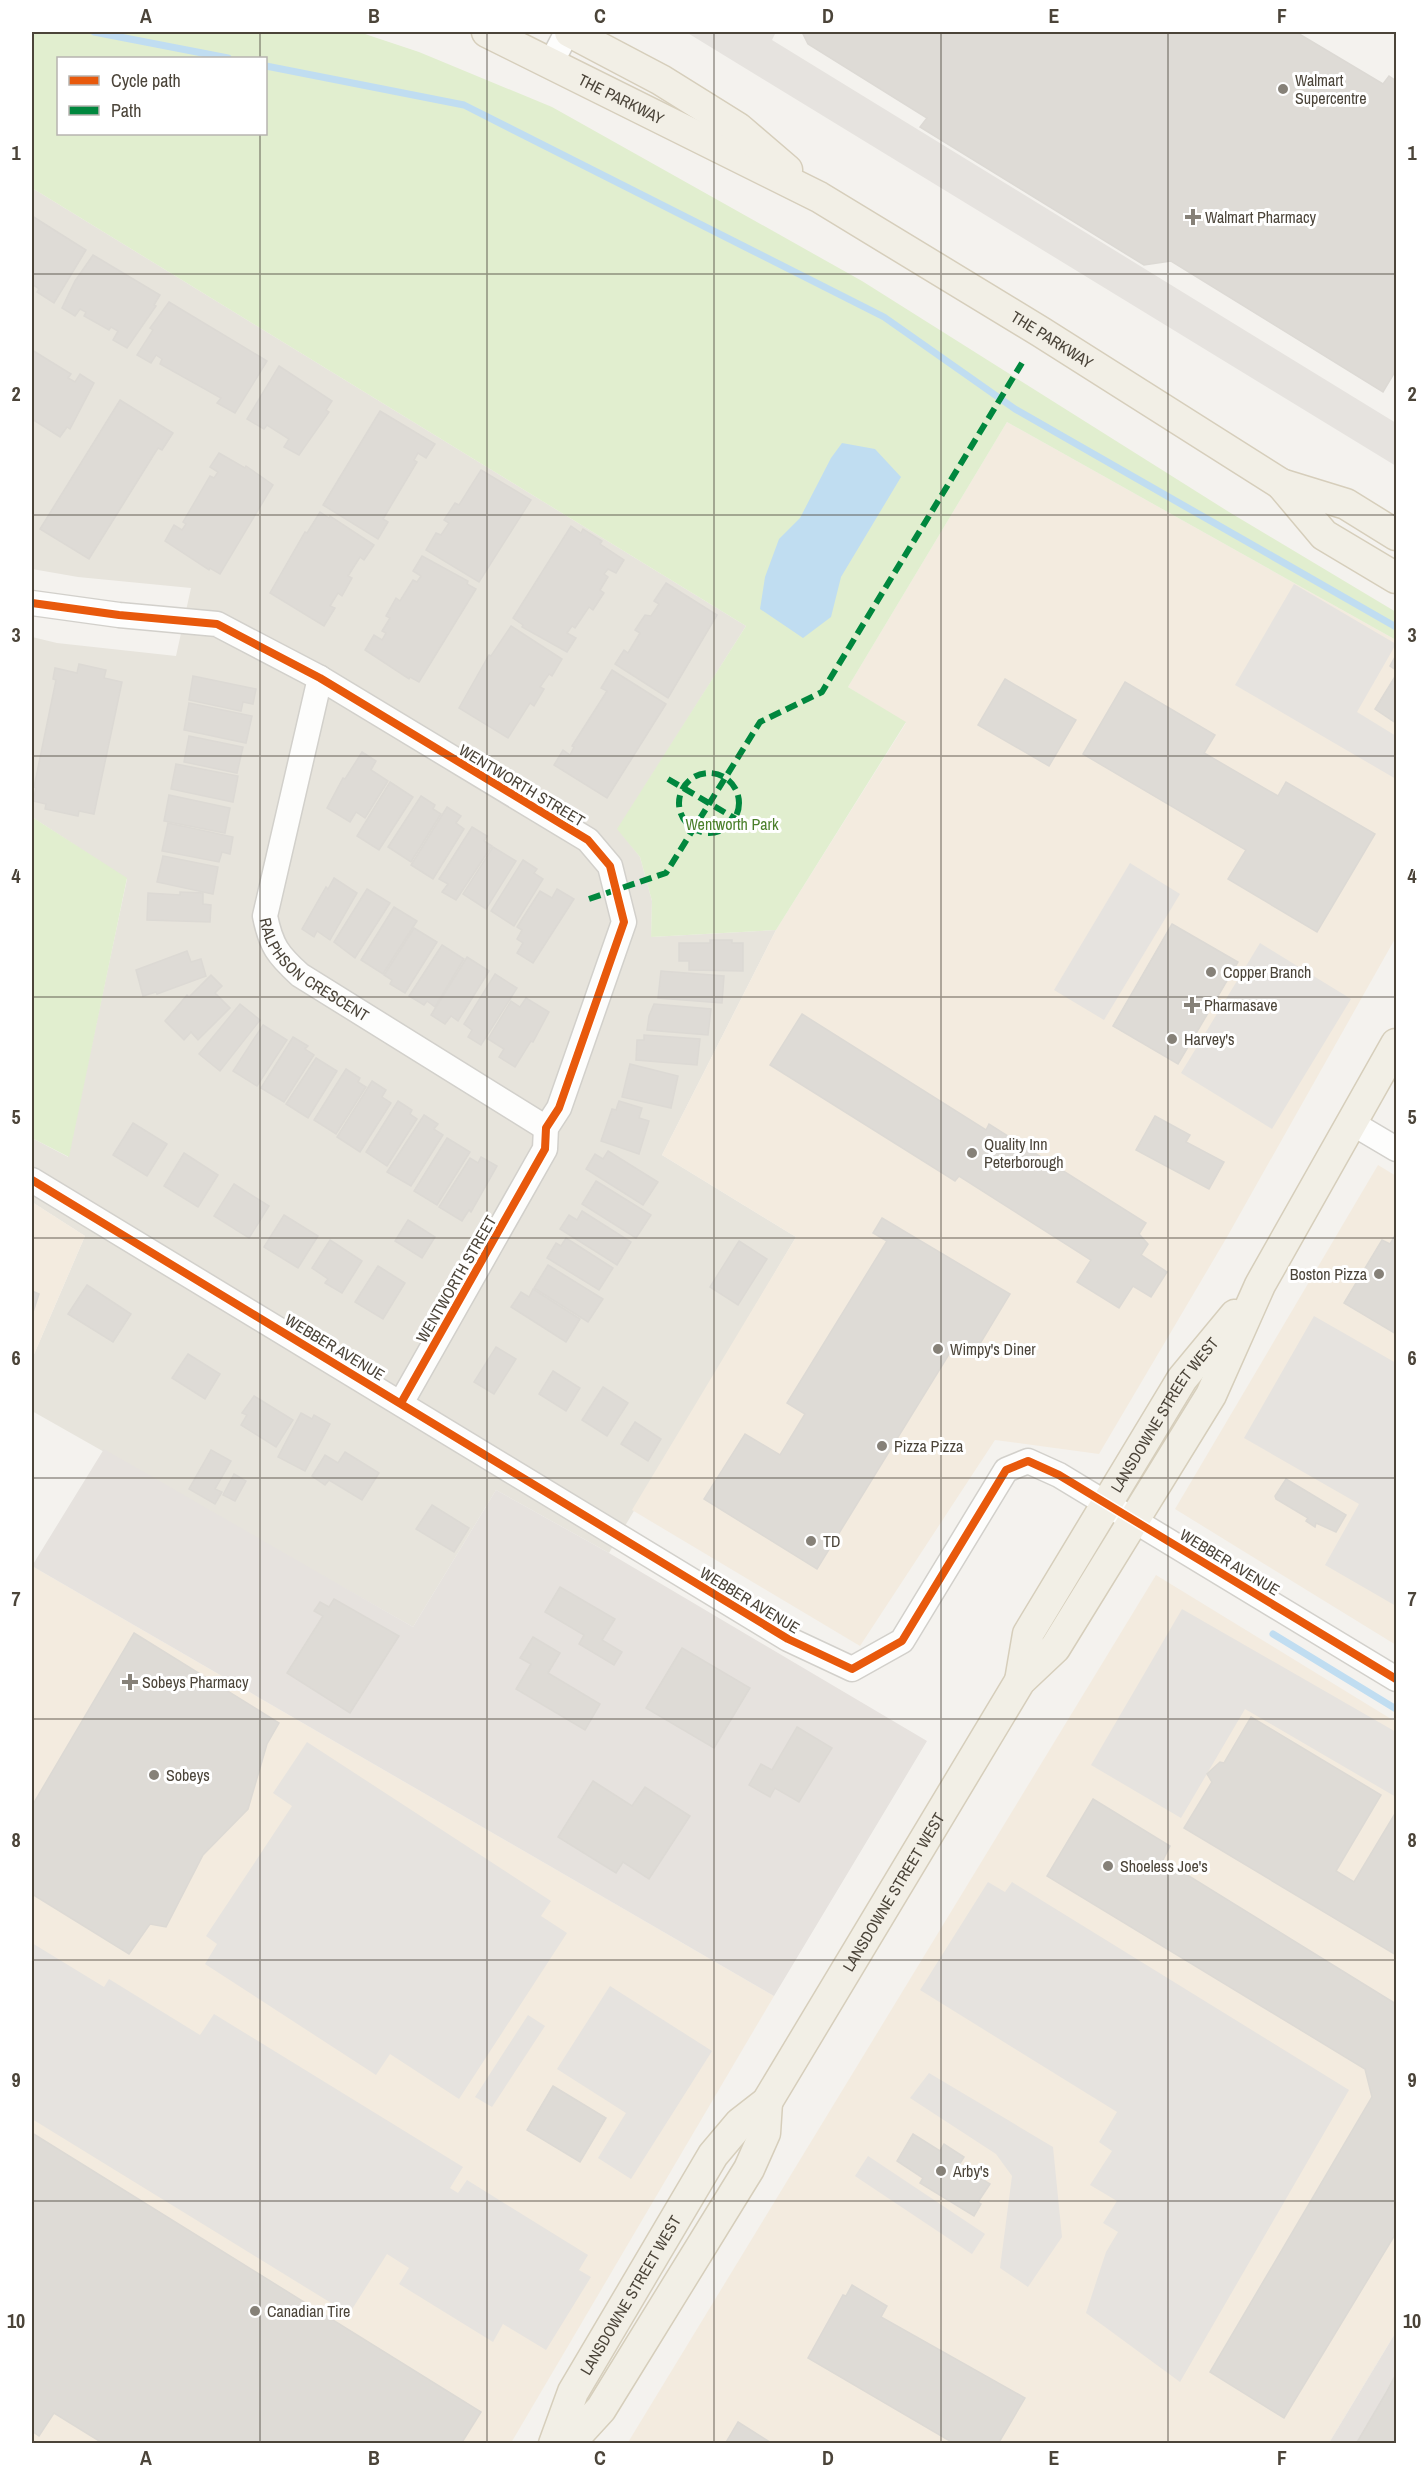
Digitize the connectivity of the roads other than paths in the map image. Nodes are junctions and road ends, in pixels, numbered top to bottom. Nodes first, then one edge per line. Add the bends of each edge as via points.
1 (488, 32) edge
2 (568, 32) edge
3 (551, 63) junction
4 (819, 197) junction
5 (1281, 484) junction
6 (1396, 536) edge
7 (1396, 578) edge
8 (32, 603) edge
9 (320, 678) junction
10 (1396, 1044) edge
11 (1352, 1122) junction
12 (546, 1128) junction
13 (1396, 1149) edge
14 (32, 1180) edge
15 (1260, 1285) junction
16 (401, 1403) junction
17 (1107, 1504) junction
18 (1135, 1520) junction
19 (1396, 1679) edge
20 (1020, 1681) junction
21 (768, 2102) junction
22 (554, 2444) edge
23 (564, 2444) edge

1 - 3 main road, THE PARKWAY
2 - 3 street
2 - 4 main road, THE PARKWAY via 661,80 738,128
3 - 4 main road, THE PARKWAY
4 - 5 main road, THE PARKWAY
5 - 6 main road, THE PARKWAY via 1346,504
5 - 7 main road, THE PARKWAY via 1324,535
8 - 9 street, WENTWORTH STREET via 218,624
9 - 12 street, RALPHSON CRESCENT via 265,916 270,941 300,975
9 - 12 street, WENTWORTH STREET via 588,840 610,866 624,922 559,1108
10 - 11 main road, LANSDOWNE STREET WEST
11 - 13 street
11 - 15 main road, LANSDOWNE STREET WEST
12 - 16 street, WENTWORTH STREET via 545,1149
14 - 16 street, WEBBER AVENUE
15 - 17 main road, LANSDOWNE STREET WEST via 1182,1379
15 - 18 main road, LANSDOWNE STREET WEST via 1211,1395
16 - 17 street, WEBBER AVENUE via 788,1639 852,1669 902,1641 1006,1470 1028,1461
17 - 18 street, WEBBER AVENUE
17 - 20 main road, LANSDOWNE STREET WEST via 1028,1634
18 - 19 street, WEBBER AVENUE
18 - 20 main road, LANSDOWNE STREET WEST via 1055,1648
20 - 21 main road, LANSDOWNE STREET WEST
21 - 22 main road, LANSDOWNE STREET WEST via 740,2123 713,2155 573,2392
21 - 23 main road, LANSDOWNE STREET WEST via 765,2133 749,2169 601,2409

